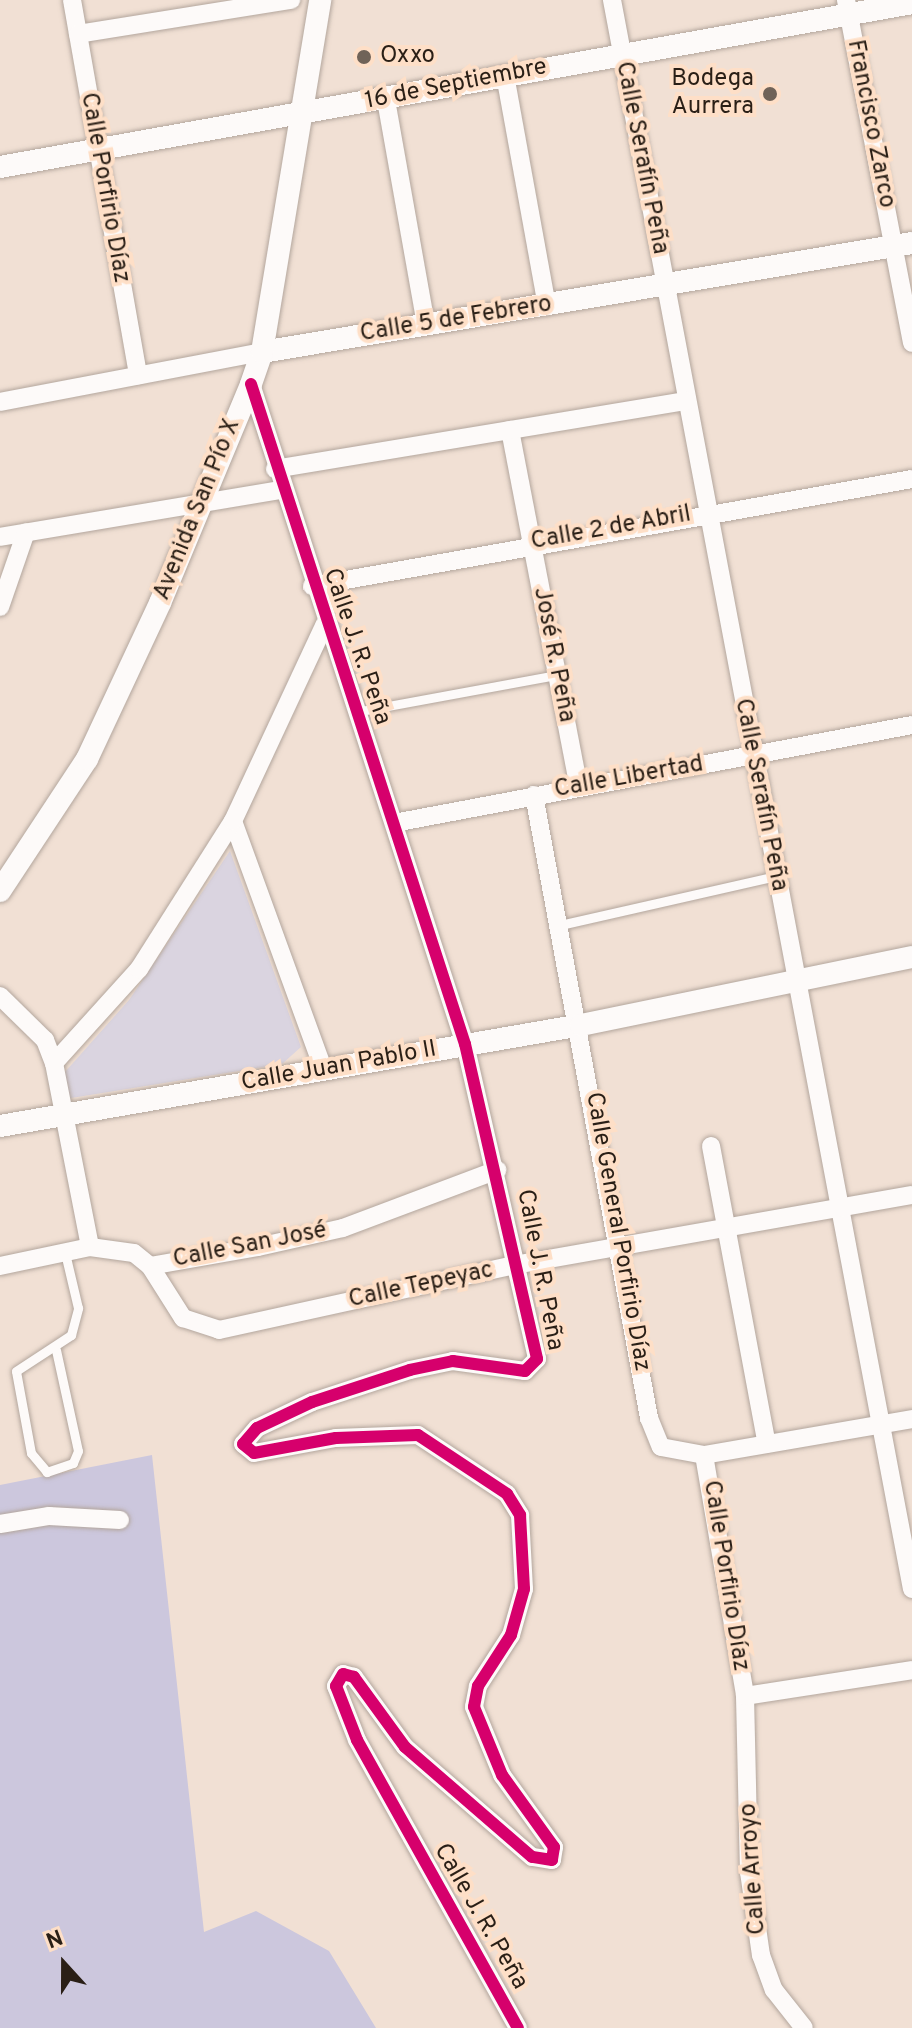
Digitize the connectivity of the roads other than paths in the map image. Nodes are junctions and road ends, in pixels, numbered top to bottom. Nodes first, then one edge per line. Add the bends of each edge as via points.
1 (72, 0) edge
2 (291, 0) edge
3 (320, 0) edge
4 (612, 0) edge
5 (912, 3) edge
6 (847, 7) edge
7 (78, 34) junction
8 (621, 52) junction
9 (505, 75) junction
10 (386, 100) junction
11 (303, 114) junction
12 (96, 151) junction
13 (0, 167) edge
14 (903, 245) edge
15 (665, 287) junction
16 (547, 306) junction
17 (426, 325) junction
18 (912, 343) edge
19 (262, 352) junction
20 (138, 375) junction
21 (251, 384) junction
22 (686, 401) junction
23 (0, 402) edge
24 (510, 430) junction
25 (275, 469) junction
26 (912, 479) edge
27 (281, 490) junction
28 (199, 505) junction
29 (707, 512) junction
30 (26, 532) junction
31 (0, 537) edge
32 (532, 543) junction
33 (312, 586) junction
34 (0, 607) edge
35 (325, 624) junction
36 (557, 675) junction
37 (355, 712) junction
38 (912, 725) edge
39 (753, 755) junction
40 (579, 787) junction
41 (534, 795) junction
42 (233, 821) junction
43 (394, 823) junction
44 (776, 876) junction
45 (0, 891) edge
46 (560, 925) junction
47 (912, 957) edge
48 (795, 981) junction
49 (0, 996) edge
50 (581, 1025) junction
51 (465, 1044) junction
52 (54, 1063) junction
53 (324, 1071) junction
54 (62, 1114) junction
55 (0, 1126) edge
56 (711, 1146) dead end
57 (497, 1170) junction
58 (912, 1195) edge
59 (838, 1208) junction
60 (723, 1228) junction
61 (90, 1247) junction
62 (619, 1247) junction
63 (65, 1253) junction
64 (514, 1265) junction
65 (0, 1266) edge
66 (150, 1266) junction
67 (56, 1350) junction
68 (912, 1419) edge
69 (879, 1425) junction
70 (767, 1444) junction
71 (704, 1455) junction
72 (120, 1520) dead end
73 (0, 1524) edge
74 (912, 1589) edge
75 (912, 1670) edge
76 (745, 1696) junction
77 (518, 2028) edge
78 (804, 2028) edge

1 - 7 street, Calle Porfirio Díaz
2 - 7 street
3 - 11 street, Avenida San Pío X
4 - 8 street, Calle Serafín Peña
5 - 6 street, 16 de Septiembre
6 - 8 street, 16 de Septiembre
6 - 14 street, Francisco Zarco
7 - 12 street, Calle Porfirio Díaz
8 - 9 street, 16 de Septiembre
8 - 15 street, Calle Serafín Peña
9 - 10 street, 16 de Septiembre
9 - 16 street
10 - 11 street, 16 de Septiembre
10 - 17 street
11 - 12 street, 16 de Septiembre
11 - 19 street, Avenida San Pío X
12 - 13 street, 16 de Septiembre
12 - 20 street, Calle Porfirio Díaz
14 - 15 street, Calle 5 de Febrero
14 - 18 street, Francisco Zarco
15 - 16 street, Calle 5 de Febrero
15 - 22 street, Calle Serafín Peña
16 - 17 street, Calle 5 de Febrero
17 - 19 street, Calle 5 de Febrero
19 - 20 street, Calle 5 de Febrero
19 - 21 street, Avenida San Pío X
20 - 23 street, Calle 5 de Febrero
21 - 25 street, Calle J. R. Peña
21 - 28 street, Avenida San Pío X
22 - 24 street
22 - 29 street, Calle Serafín Peña
24 - 25 street
24 - 32 street, José R. Peña
25 - 27 street, Calle J. R. Peña
26 - 29 street, Calle 2 de Abril
27 - 28 street
27 - 33 street, Calle J. R. Peña
28 - 30 street
28 - 45 street, Avenida San Pío X via 87,759
29 - 32 street, Calle 2 de Abril
29 - 39 street, Calle Serafín Peña
30 - 31 street
30 - 34 street
32 - 33 street, Calle 2 de Abril
32 - 36 street, José R. Peña
33 - 35 street, Calle J. R. Peña
35 - 37 street, Calle J. R. Peña
35 - 42 street
36 - 37 lane
36 - 40 street, José R. Peña
37 - 43 street, Calle J. R. Peña
38 - 39 street, Calle Libertad
39 - 40 street, Calle Libertad
39 - 44 street, Calle Serafín Peña
40 - 41 street, Calle Libertad
41 - 43 street, Calle Libertad
41 - 46 street, Calle General Porfirio Díaz
42 - 52 street via 139,969
42 - 53 street
43 - 51 street, Calle J. R. Peña
44 - 46 lane
44 - 48 street, Calle Serafín Peña
46 - 50 street, Calle General Porfirio Díaz
47 - 48 street, Calle Juan Pablo II
48 - 50 street, Calle Juan Pablo II
48 - 59 street, Calle Serafín Peña
49 - 52 street via 45,1040
50 - 51 street, Calle Juan Pablo II
50 - 62 street, Calle General Porfirio Díaz
51 - 53 street, Calle Juan Pablo II
51 - 57 street, Calle J. R. Peña
52 - 54 street
53 - 54 street, Calle Juan Pablo II
54 - 55 street, Calle Juan Pablo II
54 - 61 street
56 - 60 street
57 - 64 street, Calle J. R. Peña
57 - 66 street, Calle San José via 343,1228
58 - 59 street, Calle Tepeyac
59 - 60 street, Calle Tepeyac
59 - 69 street, Calle Serafín Peña
60 - 62 street, Calle Tepeyac
60 - 70 street
61 - 63 street, Calle San José
61 - 66 street, Calle San José via 134,1253
62 - 64 street, Calle Tepeyac
62 - 71 street, Calle General Porfirio Díaz via 656,1438 670,1451
63 - 65 street, Calle San José
63 - 67 lane via 78,1308 71,1335
64 - 66 street, Calle Tepeyac via 219,1330 183,1318
64 - 77 street, Calle J. R. Peña via 535,1367 516,1371 453,1361 420,1367 312,1402 257,1428 243,1444 254,1453 336,1438 418,1435 507,1494 520,1515 524,1589 511,1635 478,1686 474,1707 502,1775 554,1847 552,1860 532,1857 405,1747 354,1677 343,1674 336,1686 357,1740
67 - 67 lane via 78,1451 73,1463 47,1472 31,1453 16,1371 27,1358
68 - 69 street
69 - 70 street
69 - 74 street, Calle Serafín Peña
70 - 71 street
71 - 76 street, Calle Porfirio Díaz
72 - 73 street via 49,1516
75 - 76 street
76 - 78 street, Calle Arroyo via 749,1872 761,1955 774,1990

